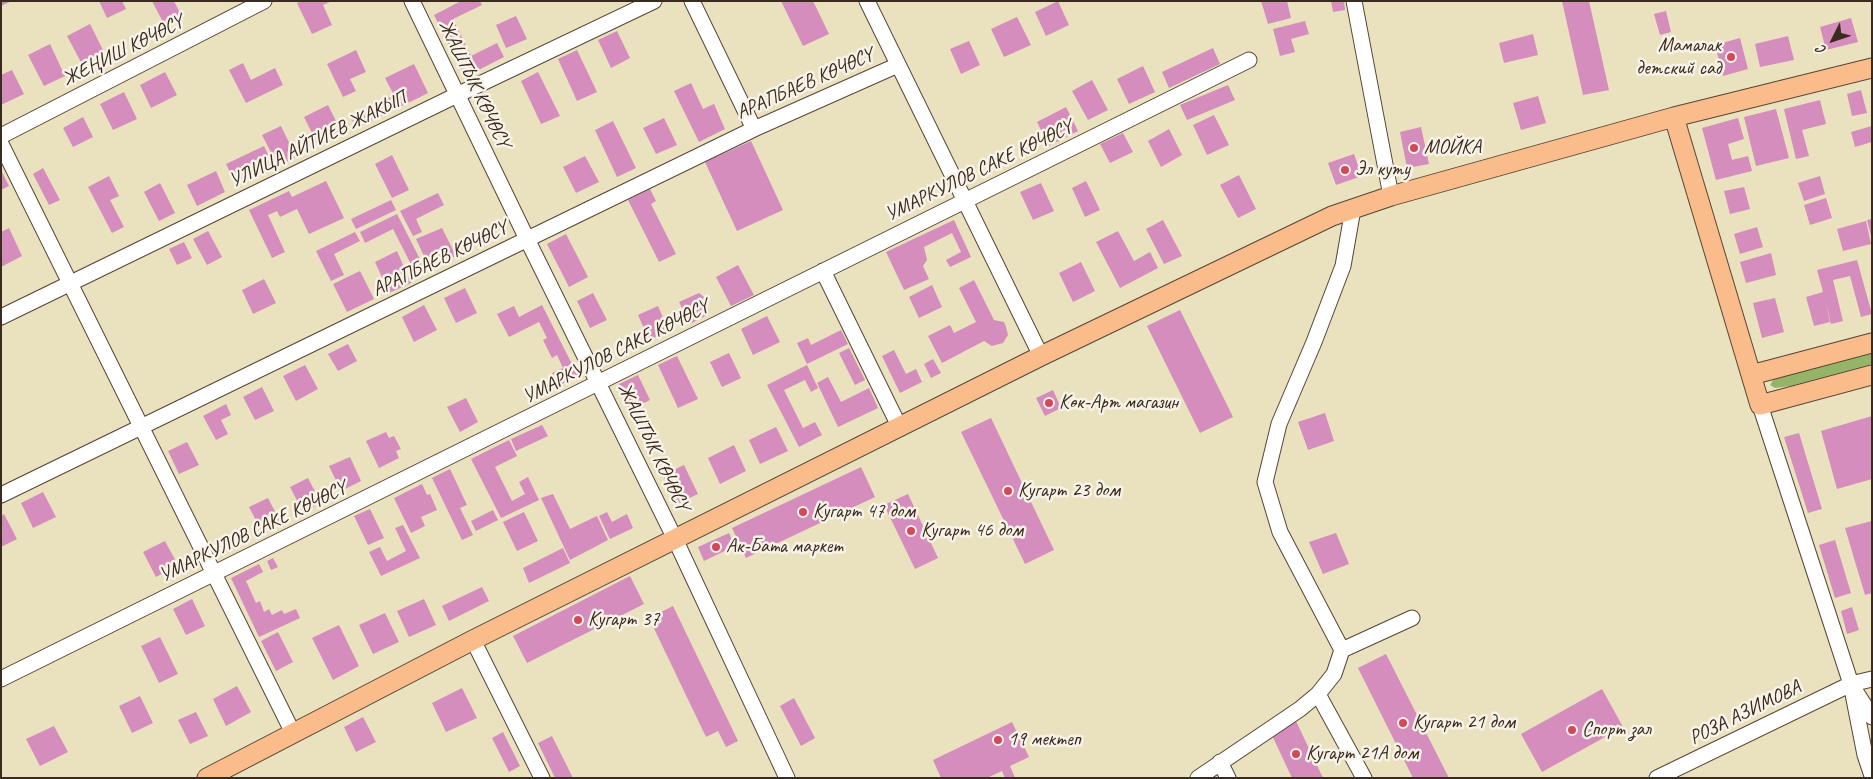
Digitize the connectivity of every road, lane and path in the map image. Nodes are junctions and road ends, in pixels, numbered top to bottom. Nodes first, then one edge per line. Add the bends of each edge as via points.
1 (264, 1) edge
2 (412, 1) edge
3 (654, 1) edge
4 (692, 1) edge
5 (867, 1) edge
6 (1354, 1) edge
7 (1249, 60) dead end
8 (898, 65) junction
9 (1872, 68) edge
10 (457, 95) junction
11 (1674, 117) junction
12 (754, 129) junction
13 (1, 136) edge
14 (1, 144) edge
15 (1391, 196) junction
16 (965, 200) junction
17 (1353, 209) junction
18 (527, 239) junction
19 (823, 270) junction
20 (70, 283) junction
21 (1, 317) edge
22 (1872, 343) edge
23 (1041, 356) junction
24 (1751, 375) junction
25 (1872, 375) edge
26 (599, 384) junction
27 (1760, 405) junction
28 (141, 427) junction
29 (900, 428) junction
30 (1, 495) edge
31 (676, 539) junction
32 (214, 574) junction
33 (1412, 618) dead end
34 (473, 640) junction
35 (1342, 650) junction
36 (1, 679) edge
37 (1872, 679) edge
38 (1851, 684) junction
39 (1318, 694) junction
40 (1872, 717) edge
41 (293, 733) junction
42 (1220, 762) junction
43 (1872, 776) edge
44 (207, 778) edge
45 (542, 778) edge
46 (787, 778) edge
47 (1198, 778) edge
48 (1228, 778) edge
49 (1364, 778) edge
50 (1656, 778) edge

1 - 13 street, ЖЕҢИШ КӨЧӨСҮ
2 - 10 street, ЖАШТЫК КӨЧӨСҮ
3 - 10 street, УЛИЦА АЙТИЕВ ЖАКЫП
4 - 12 street
5 - 8 street
6 - 15 street
7 - 16 street, УМАРКУЛОВ САКЕ КӨЧӨСҮ
8 - 12 street, АРАПБАЕВ КӨЧӨСҮ
8 - 16 street
9 - 11 main road
10 - 18 street, ЖАШТЫК КӨЧӨСҮ
10 - 20 street, УЛИЦА АЙТИЕВ ЖАКЫП
11 - 15 main road
11 - 24 main road
12 - 18 street, АРАПБАЕВ КӨЧӨСҮ
14 - 20 street
15 - 17 main road
16 - 19 street, УМАРКУЛОВ САКЕ КӨЧӨСҮ
16 - 23 street
17 - 23 main road via 1332,216
17 - 35 street via 1343,266 1279,424 1265,482 1280,532
18 - 26 street, ЖАШТЫК КӨЧӨСҮ
18 - 28 street, АРАПБАЕВ КӨЧӨСҮ
19 - 26 street, УМАРКУЛОВ САКЕ КӨЧӨСҮ
19 - 29 street
20 - 21 street, УЛИЦА АЙТИЕВ ЖАКЫП
20 - 28 street
22 - 24 main road
23 - 29 main road
24 - 27 main road
25 - 27 main road
26 - 31 street, ЖАШТЫК КӨЧӨСҮ
26 - 32 street, УМАРКУЛОВ САКЕ КӨЧӨСҮ
27 - 38 street
28 - 30 street, АРАПБАЕВ КӨЧӨСҮ
28 - 32 street
29 - 31 main road
31 - 34 main road
31 - 46 street, ЖАШТЫК КӨЧӨСҮ
32 - 36 street, УМАРКУЛОВ САКЕ КӨЧӨСҮ
32 - 41 street
33 - 35 street
34 - 41 main road
34 - 45 street
35 - 39 street via 1334,674
37 - 38 street, РОЗА АЗИМОВА
38 - 40 street
38 - 43 street
38 - 50 street, РОЗА АЗИМОВА
39 - 42 street
39 - 49 street
41 - 44 main road
42 - 47 street
42 - 48 street

